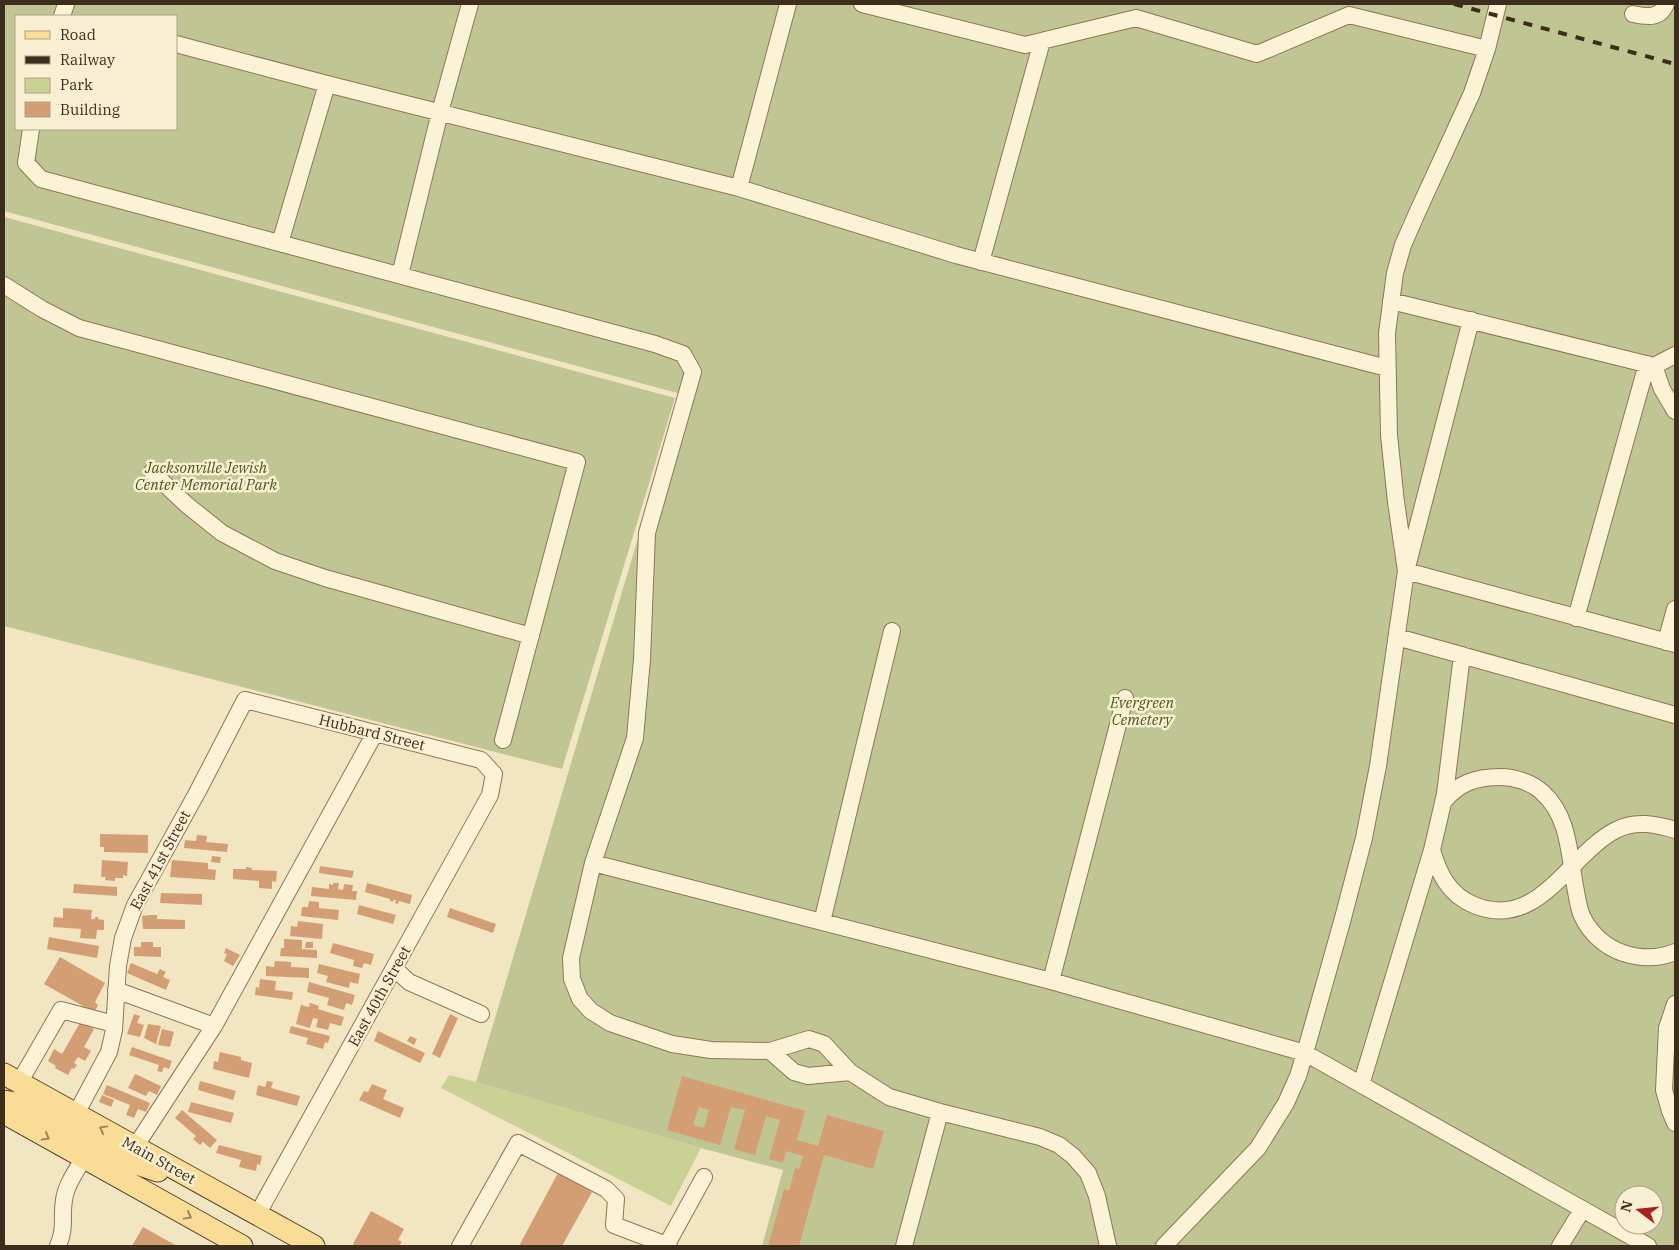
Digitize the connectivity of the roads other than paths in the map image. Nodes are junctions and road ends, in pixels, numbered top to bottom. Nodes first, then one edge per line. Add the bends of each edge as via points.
1 (470, 4) edge
2 (788, 4) edge
3 (862, 4) edge
4 (1498, 4) edge
5 (1666, 4) edge
6 (1633, 14) dead end
7 (1042, 41) junction
8 (178, 45) edge
9 (1487, 49) junction
10 (327, 84) junction
11 (440, 112) junction
12 (31, 130) edge
13 (739, 188) junction
14 (280, 243) junction
15 (981, 262) junction
16 (400, 275) junction
17 (4, 285) edge
18 (1391, 301) junction
19 (1471, 320) junction
20 (1675, 355) edge
21 (1651, 365) junction
22 (1387, 368) junction
23 (1675, 410) edge
24 (152, 472) dead end
25 (1406, 571) junction
26 (1675, 609) edge
27 (1576, 618) junction
28 (892, 631) dead end
29 (531, 636) junction
30 (1396, 637) junction
31 (1671, 643) edge
32 (1462, 656) junction
33 (1125, 698) dead end
34 (245, 700) joint
35 (1675, 715) edge
36 (375, 733) junction
37 (503, 740) dead end
38 (494, 774) joint
39 (1443, 802) junction
40 (1675, 830) edge
41 (1432, 850) junction
42 (593, 863) junction
43 (1572, 867) junction
44 (822, 922) junction
45 (1675, 952) edge
46 (394, 968) junction
47 (1050, 981) junction
48 (116, 990) junction
49 (1675, 1004) edge
50 (481, 1014) dead end
51 (114, 1024) junction
52 (214, 1026) junction
53 (770, 1051) junction
54 (1305, 1053) junction
55 (850, 1072) junction
56 (12, 1078) edge
57 (1362, 1085) junction
58 (4, 1101) edge
59 (940, 1112) junction
60 (4, 1113) edge
61 (76, 1114) junction
62 (1675, 1123) edge
63 (135, 1147) junction
64 (84, 1158) junction
65 (704, 1178) dead end
66 (215, 1192) junction
67 (1582, 1210) junction
68 (257, 1215) junction
69 (463, 1240) edge
70 (58, 1246) edge
71 (242, 1246) edge
72 (314, 1246) edge
73 (667, 1246) edge
74 (904, 1246) edge
75 (1108, 1246) edge
76 (1164, 1246) edge
77 (1560, 1246) edge
78 (1648, 1246) edge

1 - 11 street
2 - 13 street
3 - 7 street via 1025,45
4 - 9 street
5 - 6 street via 1664,10 1656,15
7 - 9 street via 1136,18 1257,54 1349,15
7 - 15 street
8 - 10 street
9 - 18 street via 1472,93 1416,213 1396,273
10 - 11 street
10 - 14 street
11 - 13 street
11 - 16 street
12 - 14 street via 26,163 41,179
13 - 15 street
14 - 16 street
15 - 22 street
16 - 42 street via 655,344 683,354 692,372 646,533 642,659 635,738
17 - 29 street via 79,328 577,462
18 - 19 street
18 - 22 street
19 - 21 street
19 - 25 street
20 - 21 street
21 - 23 street
21 - 27 street
22 - 25 street via 1389,435
24 - 29 street via 222,533 275,561
25 - 27 street
25 - 30 street
26 - 31 street
27 - 31 street
28 - 44 street
29 - 37 street
30 - 32 street
30 - 54 street via 1378,766 1364,838
32 - 35 street
32 - 39 street
33 - 47 street
34 - 36 street, Hubbard Street
34 - 48 street, East 41st Street via 135,905 123,938
36 - 38 street, Hubbard Street via 481,760
36 - 52 street
38 - 46 street, East 40th Street via 490,795
39 - 41 street
39 - 43 street via 1458,787 1488,777 1522,780 1538,788 1560,814
40 - 43 street via 1647,823 1617,829
41 - 43 street via 1437,870 1454,893 1466,902 1490,910 1506,911 1532,901
41 - 57 street
42 - 44 street
42 - 53 street via 571,958 572,979 580,999 591,1011 610,1023 672,1044 711,1050
43 - 45 street via 1581,914 1588,928 1600,940 1632,956 1650,958
44 - 47 street
46 - 50 street via 409,982
46 - 68 street, East 40th Street
47 - 54 street
48 - 51 street, East 41st Street
48 - 52 street
49 - 62 street via 1667,1028 1664,1090
51 - 56 street via 61,1010
51 - 61 street, East 41st Street via 110,1052
52 - 63 street
53 - 55 street via 794,1072 808,1076
53 - 55 street via 809,1039 824,1044
54 - 57 street
54 - 76 street via 1286,1103 1258,1148
55 - 59 street via 889,1097
56 - 61 main road, Main Street
57 - 67 street
58 - 66 main road via 35,1112 126,1160
59 - 74 street
59 - 75 street via 1040,1137 1059,1145 1073,1156 1088,1173 1097,1196
60 -> 64 main road
63 -> 61 main road, Main Street
63 - 66 main road, Main Street
64 - 70 street via 66,1189 64,1227
64 -> 71 main road
65 - 73 street
66 - 68 main road, Main Street
67 - 77 street
67 - 78 street
68 - 72 main road, Main Street
69 - 73 street via 518,1143 606,1189 616,1199 614,1225

